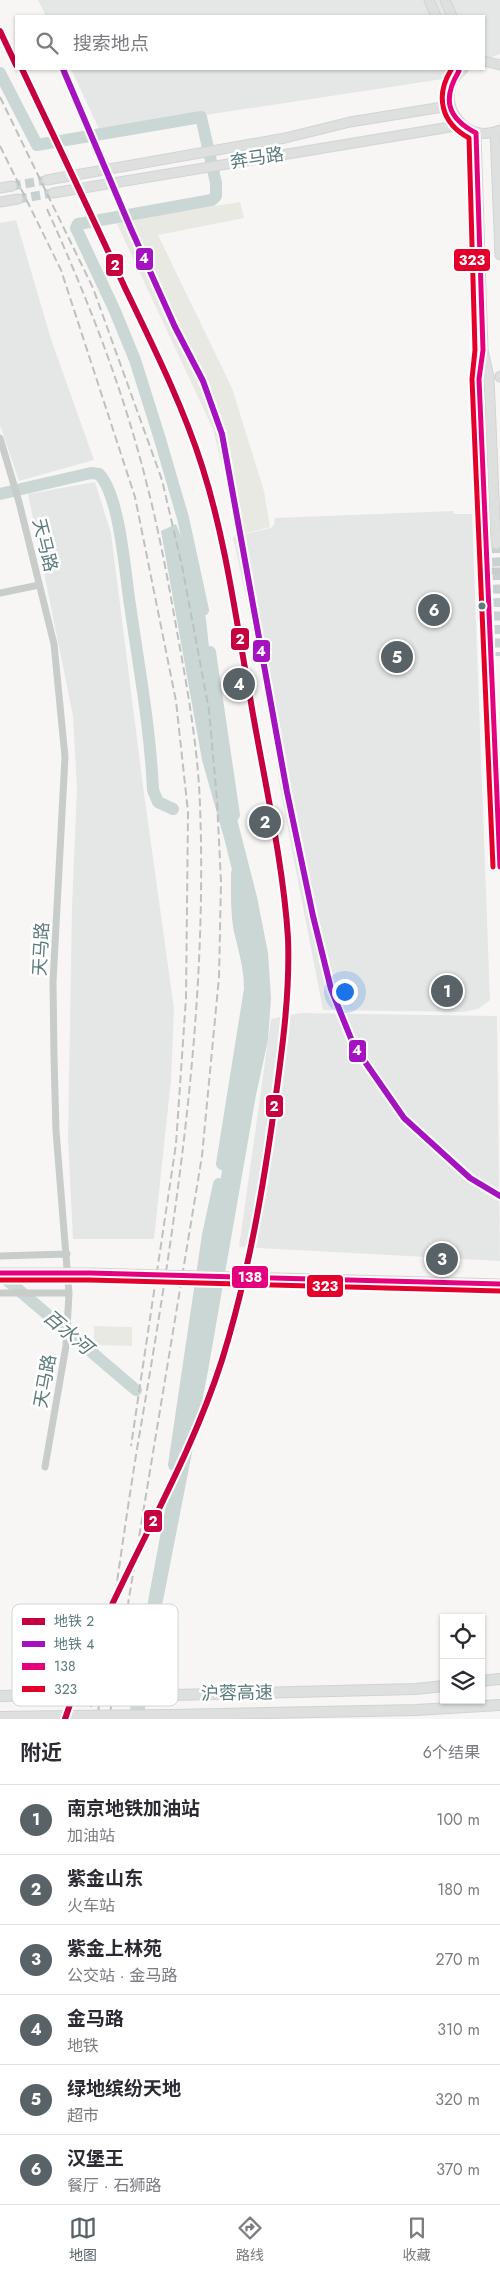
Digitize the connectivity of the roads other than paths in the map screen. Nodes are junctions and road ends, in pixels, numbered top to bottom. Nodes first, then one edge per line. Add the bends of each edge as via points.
1 (429, 0) edge
2 (445, 0) edge
3 (436, 15) edge
4 (452, 15) edge
5 (485, 61) edge
6 (500, 65) edge
7 (460, 70) edge
8 (449, 106) junction
9 (462, 126) junction
10 (498, 131) edge
11 (476, 133) junction
12 (47, 180) tunnel mouth
13 (12, 186) tunnel mouth
14 (0, 188) edge
15 (53, 193) tunnel mouth
16 (18, 198) tunnel mouth
17 (0, 202) edge
18 (500, 255) edge
19 (483, 350) junction
20 (0, 438) edge
21 (496, 544) dead end
22 (487, 571) junction
23 (500, 571) edge
24 (39, 585) junction
25 (0, 593) edge
26 (497, 774) edge
27 (500, 867) edge
28 (67, 1254) junction
29 (0, 1256) edge
30 (0, 1273) edge
31 (500, 1284) edge
32 (0, 1293) edge
33 (69, 1293) junction
34 (45, 1467) dead end
35 (500, 1679) edge
36 (485, 1681) edge
37 (440, 1686) edge
38 (178, 1694) edge
39 (500, 1706) edge
40 (0, 1717) edge

1 - 3 main road
2 - 4 main road
5 - 6 main road
7 - 8 main road via 452,81
8 - 9 main road
8 - 12 main road, 奔马路
9 - 11 main road
9 - 15 main road, 奔马路
10 - 11 main road
10 - 18 main road
11 - 19 main road
13 - 14 main road
16 - 17 main road
19 - 21 main road via 489,377
19 - 22 street via 479,378
20 - 24 street, 天马路
22 - 23 street
22 - 26 street
24 - 25 street
24 - 28 street, 天马路 via 54,644 65,757 54,1000 56,1131
26 - 27 street
28 - 29 street
28 - 33 street, 天马路
30 - 31 main road, bridge
32 - 33 street
33 - 34 street, 天马路 via 66,1346
35 - 36 highway
37 - 38 highway, 沪蓉高速, bridge
39 - 40 highway, 沪蓉高速, bridge via 171,1716

